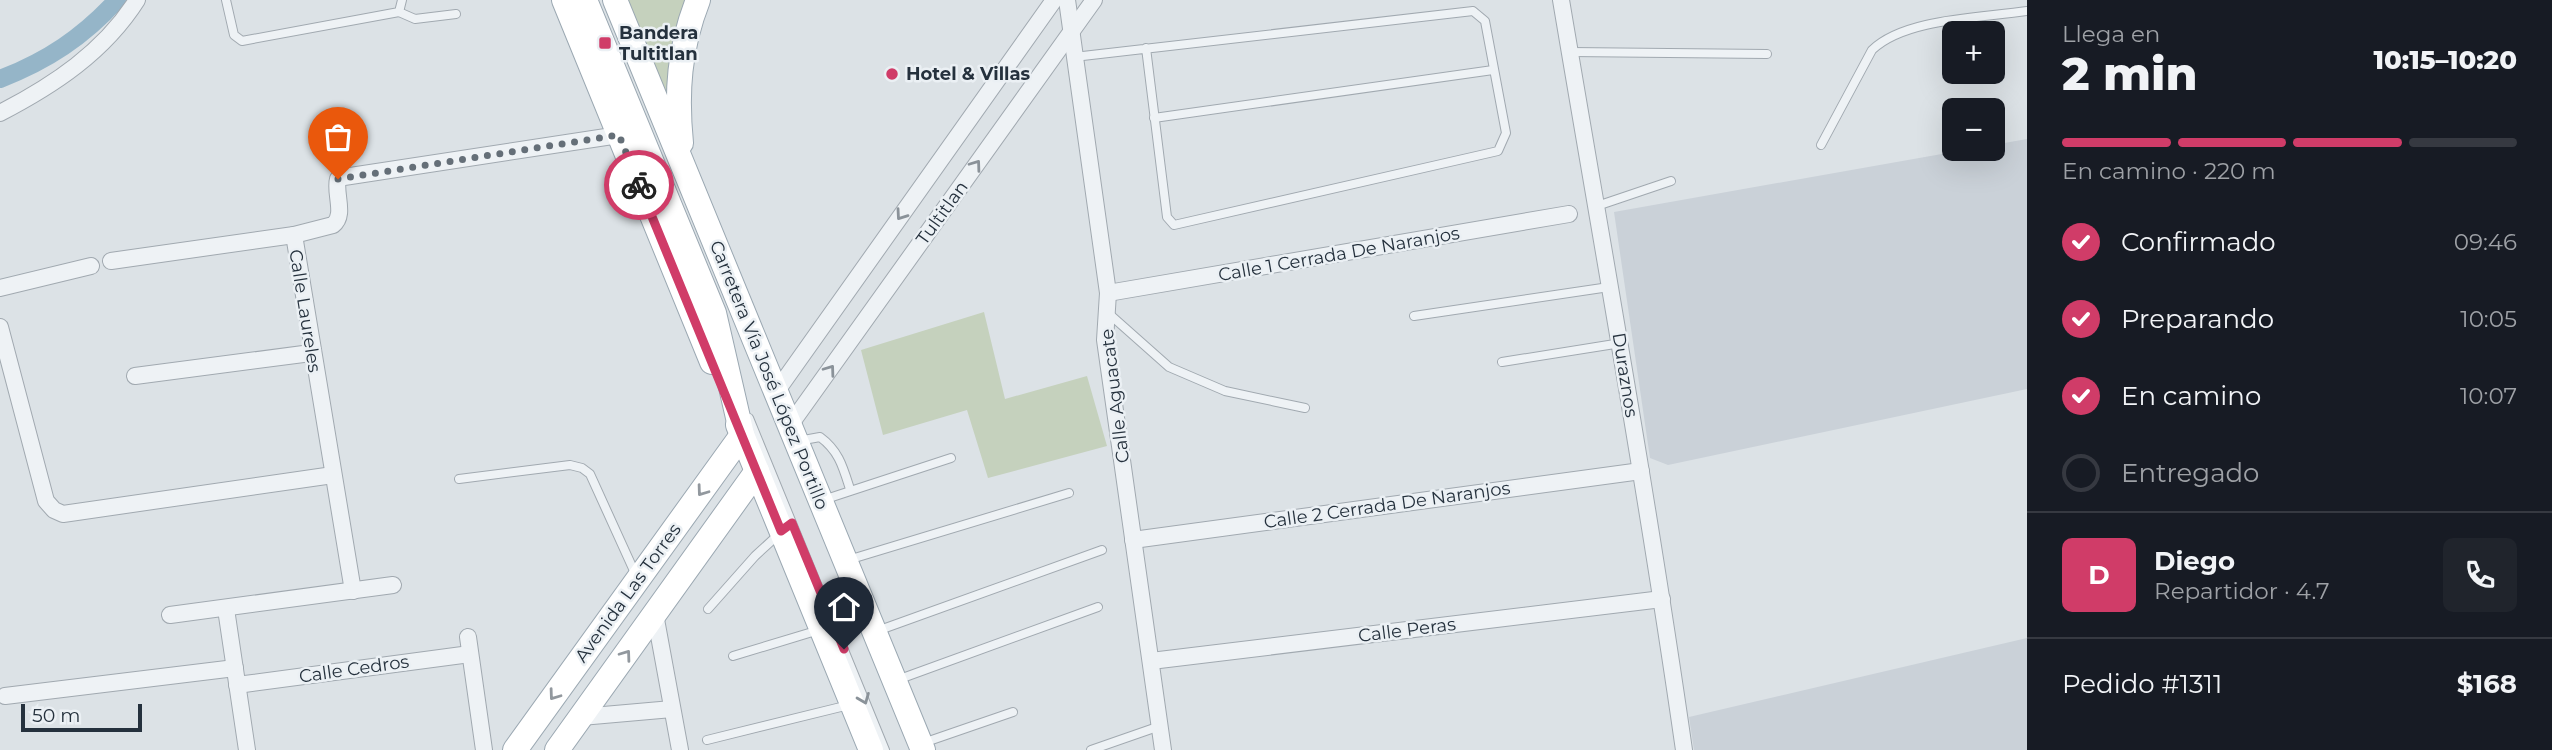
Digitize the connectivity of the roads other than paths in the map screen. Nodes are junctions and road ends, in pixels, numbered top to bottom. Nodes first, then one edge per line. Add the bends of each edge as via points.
1 (136, 0) edge
2 (226, 0) edge
3 (402, 0) edge
4 (564, 0) edge
5 (580, 0) edge
6 (585, 0) edge
7 (609, 0) edge
8 (615, 0) edge
9 (698, 0) edge
10 (1054, 0) edge
11 (1067, 0) edge
12 (1094, 0) edge
13 (1561, 0) edge
14 (2027, 11) edge
15 (399, 12) junction
16 (456, 14) dead end
17 (1070, 34) junction
18 (1146, 48) junction
19 (1570, 52) junction
20 (1767, 54) dead end
21 (1074, 57) junction
22 (1493, 70) junction
23 (0, 113) edge
24 (1154, 118) junction
25 (619, 135) junction
26 (1821, 145) dead end
27 (683, 165) junction
28 (1671, 181) dead end
29 (1594, 207) junction
30 (1569, 215) dead end
31 (294, 235) junction
32 (111, 261) dead end
33 (91, 266) dead end
34 (1609, 287) junction
35 (0, 288) edge
36 (1108, 293) junction
37 (1107, 312) junction
38 (1414, 316) dead end
39 (0, 327) edge
40 (718, 338) junction
41 (1621, 343) junction
42 (311, 353) junction
43 (1502, 362) dead end
44 (135, 376) dead end
45 (776, 392) junction
46 (1305, 408) dead end
47 (793, 433) junction
48 (742, 435) junction
49 (951, 458) dead end
50 (757, 471) junction
51 (1641, 471) junction
52 (333, 475) junction
53 (459, 479) dead end
54 (850, 489) junction
55 (1069, 493) dead end
56 (821, 501) junction
57 (787, 527) junction
58 (1133, 540) junction
59 (1102, 550) dead end
60 (845, 561) junction
61 (638, 579) junction
62 (393, 585) dead end
63 (353, 591) junction
64 (1662, 599) junction
65 (1098, 607) dead end
66 (708, 608) dead end
67 (226, 609) junction
68 (655, 614) junction
69 (170, 615) dead end
70 (821, 629) junction
71 (875, 632) junction
72 (733, 656) dead end
73 (1151, 661) junction
74 (236, 677) junction
75 (895, 681) junction
76 (5, 696) dead end
77 (852, 704) junction
78 (672, 709) junction
79 (1013, 712) dead end
80 (581, 717) junction
81 (1160, 726) junction
82 (707, 740) dead end
83 (920, 748) edge
84 (247, 750) edge
85 (484, 750) edge
86 (514, 750) edge
87 (557, 750) edge
88 (680, 750) edge
89 (871, 750) edge
90 (885, 750) edge
91 (1091, 750) edge
92 (1163, 750) edge
93 (1684, 750) edge

1 - 23 street via 86,59 44,90
2 - 15 lane via 234,35 242,41
3 - 15 lane
4 - 25 main road
5 - 40 lane
6 - 40 main road via 714,313
7 - 83 lane
8 - 27 main road, Carretera Vía José López Portillo
9 - 27 main road via 680,62
10 -> 45 street, Tultitlan
11 - 17 street, Calle Aguacate
12 - 17 street, Tultitlan
13 - 19 street, Duraznos
14 - 26 lane via 1905,30 1884,38 1872,50
15 - 16 lane via 415,19
17 - 21 street, Calle Aguacate
47 -> 17 street, Tultitlan
18 - 21 lane
18 - 22 lane via 1473,11 1485,21
18 - 24 lane
19 - 20 lane
19 - 29 street, Duraznos
21 - 36 street, Calle Aguacate
22 - 24 lane
22 - 24 lane via 1506,133 1498,151 1182,224 1174,225 1167,217
25 - 31 street, Calle Laureles via 344,177 336,185 338,221
25 - 48 main road
27 - 45 main road, Carretera Vía José López Portillo
28 - 29 lane
29 - 34 street, Duraznos
30 - 36 street, Calle 1 Cerrada De Naranjos
31 - 32 street
31 - 42 street, Calle Laureles
33 - 35 street
34 - 38 lane
34 - 41 street, Duraznos
36 - 37 street, Calle Aguacate
37 - 46 lane via 1169,367 1225,391
37 - 58 street, Calle Aguacate via 1105,340
39 - 52 street via 46,501 54,510 63,514
40 - 48 main road
40 - 57 lane
41 - 43 lane
41 - 51 street, Duraznos
42 - 44 street
42 - 52 street, Calle Laureles
45 - 47 main road, Carretera Vía José López Portillo
47 - 54 lane via 820,437 833,447
47 - 56 main road, Carretera Vía José López Portillo
48 - 50 main road
48 -> 61 main road, Avenida Las Torres
49 - 54 lane
50 - 57 main road
50 - 68 main road, Avenida Las Torres
51 - 58 street, Calle 2 Cerrada De Naranjos
51 - 64 street, Duraznos
52 - 63 street, Calle Laureles
53 - 61 lane via 582,468 590,474
54 - 56 lane
55 - 60 lane
56 - 60 main road, Carretera Vía José López Portillo
57 - 66 lane
57 - 70 main road
57 -> 90 lane
58 - 73 street, Calle Aguacate
59 - 71 lane
60 - 71 main road, Carretera Vía José López Portillo
61 -> 86 main road, Avenida Las Torres
62 - 63 street
63 - 67 street
64 - 73 street, Calle Peras
64 - 93 street, Duraznos
65 - 75 lane
67 - 69 street
67 - 74 street
68 - 78 street
80 -> 68 main road, Avenida Las Torres
70 - 72 lane
70 - 77 main road
71 - 75 main road, Carretera Vía José López Portillo
73 - 81 street, Calle Aguacate
74 - 76 street, Calle Cedros
74 - 84 street
74 - 85 street, Calle Cedros via 469,646
75 - 83 main road, Carretera Vía José López Portillo
77 - 82 lane
77 - 89 main road
78 - 80 street
78 - 88 street
79 - 83 lane
80 - 87 main road, Avenida Las Torres
81 - 91 lane
81 - 92 street, Calle Aguacate

